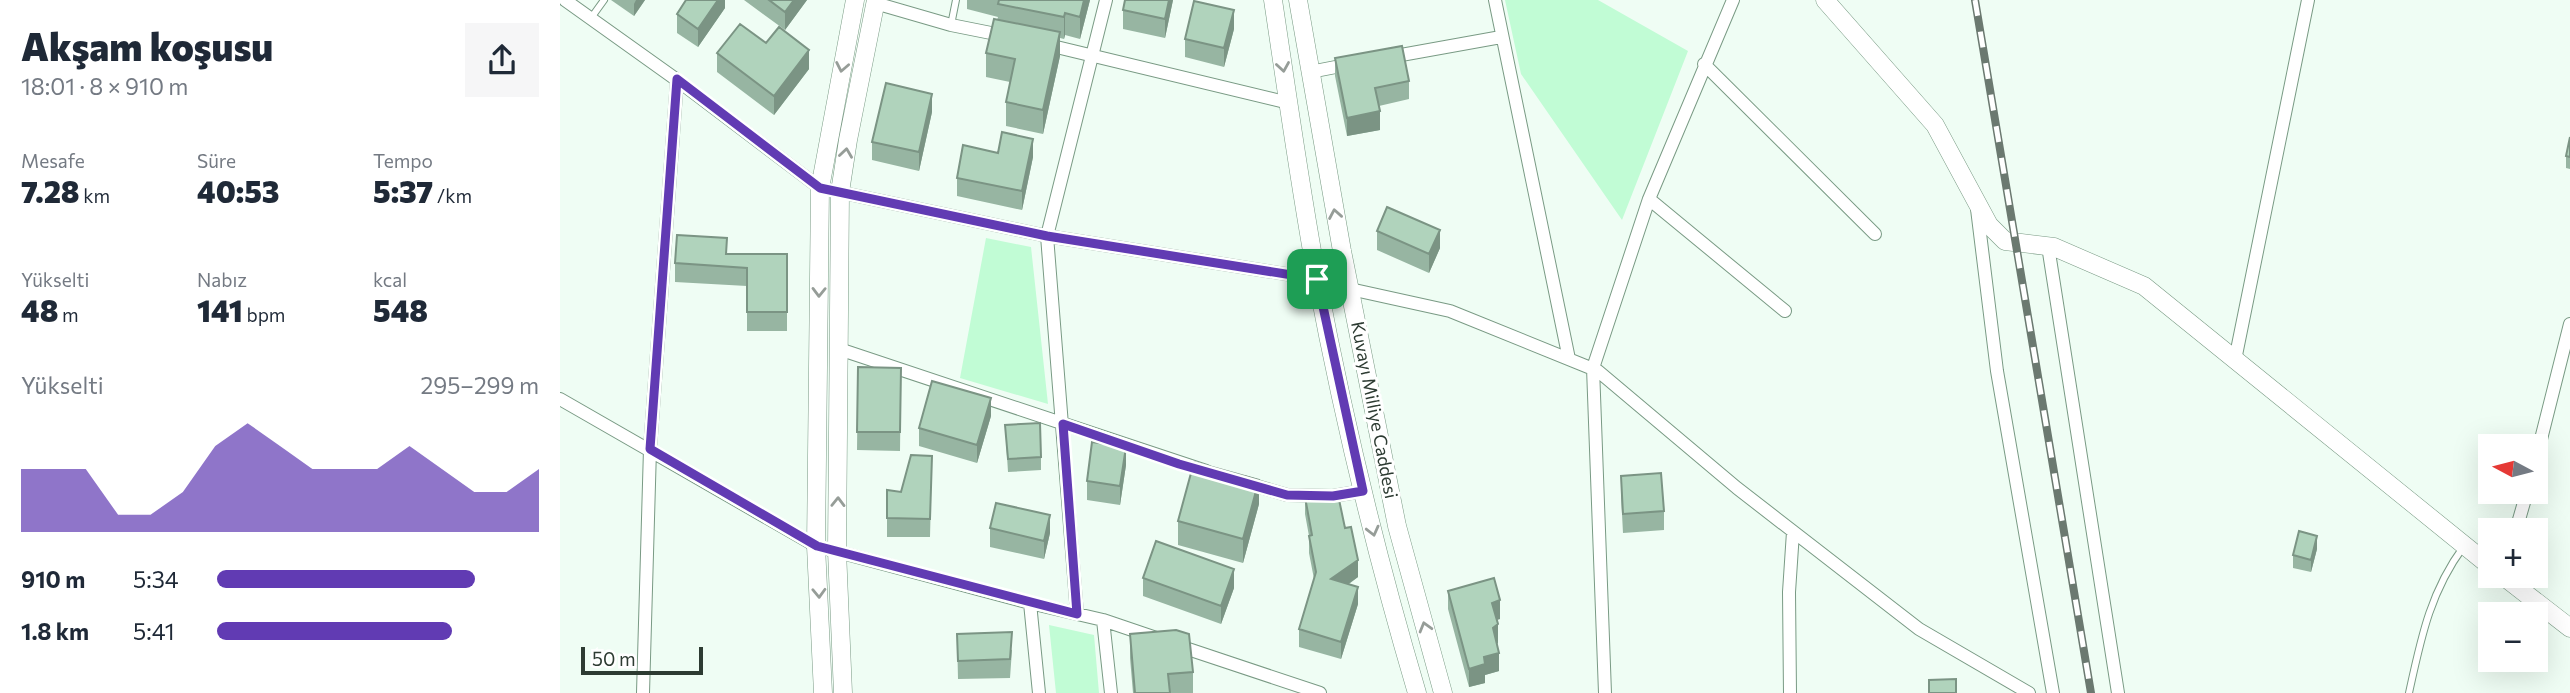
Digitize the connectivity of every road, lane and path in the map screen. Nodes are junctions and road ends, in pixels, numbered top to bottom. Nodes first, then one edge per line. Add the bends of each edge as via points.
1 (565, 0) edge
2 (604, 0) edge
3 (855, 0) edge
4 (956, 0) edge
5 (1106, 0) edge
6 (1273, 0) edge
7 (1298, 0) edge
8 (1494, 0) edge
9 (1733, 0) edge
10 (1825, 0) edge
11 (2308, 0) edge
12 (876, 1) edge
13 (591, 18) junction
14 (951, 25) junction
15 (1501, 37) junction
16 (1093, 54) junction
17 (1378, 59) edge
18 (1365, 62) edge
19 (1704, 64) junction
20 (1310, 72) junction
21 (677, 79) junction
22 (1289, 103) junction
23 (820, 188) junction
24 (840, 192) junction
25 (1649, 199) junction
26 (1977, 205) junction
27 (1875, 234) dead end
28 (1047, 236) junction
29 (2049, 246) junction
30 (1317, 279) junction
31 (1349, 289) junction
32 (1785, 312) dead end
33 (2570, 324) edge
34 (839, 349) junction
35 (1569, 359) junction
36 (2235, 360) junction
37 (1593, 368) junction
38 (560, 399) edge
39 (1063, 424) junction
40 (2542, 434) edge
41 (650, 449) junction
42 (1363, 491) junction
43 (1793, 532) junction
44 (817, 546) junction
45 (2464, 546) junction
46 (837, 551) junction
47 (2478, 557) edge
48 (2519, 588) edge
49 (1030, 603) junction
50 (1077, 614) junction
51 (1103, 620) junction
52 (2570, 628) edge
53 (643, 693) edge
54 (823, 693) edge
55 (843, 693) edge
56 (1039, 693) edge
57 (1111, 693) edge
58 (1320, 693) edge
59 (1417, 693) edge
60 (1443, 693) edge
61 (1605, 693) edge
62 (1790, 693) edge
63 (2029, 693) edge
64 (2053, 693) edge
65 (2118, 693) edge
66 (2409, 693) edge

1 - 13 street
2 - 13 lane
3 -> 23 street
4 - 14 lane
5 - 16 street
6 -> 22 street, Kuvayı Milliye Caddesi
7 - 20 street, Kuvayı Milliye Caddesi
8 - 15 street
9 - 19 street
10 - 26 street via 1935,125
11 - 36 street
12 - 14 street
24 -> 12 street
13 - 21 street
14 - 16 street
15 - 17 street
15 - 35 street
16 - 22 street
16 - 28 street
18 - 20 street
19 - 25 street
19 - 27 street
31 -> 20 street, Kuvayı Milliye Caddesi
21 - 23 street
21 - 41 street
22 - 30 street, Kuvayı Milliye Caddesi
23 - 24 street
23 -> 44 street
24 - 28 street
24 - 34 street
25 - 32 street
25 - 37 street
26 - 29 street via 2006,241
26 - 64 street via 1997,371
28 - 30 street
28 - 39 street
29 - 36 street via 2144,286
29 - 65 street
30 - 31 street
30 - 42 street, Kuvayı Milliye Caddesi
31 - 35 street via 1450,311
60 -> 31 street, Kuvayı Milliye Caddesi via 1397,526
33 - 40 street
34 - 39 street
46 -> 34 street
35 - 37 street
36 - 45 street
37 - 43 street
37 - 61 street
38 - 41 street
39 - 42 street via 1287,495
39 - 50 street
41 - 44 street
41 - 53 street
42 -> 59 street, Kuvayı Milliye Caddesi
43 - 62 street
43 - 63 street via 1919,629
44 - 46 street
44 -> 54 street
45 - 47 street
45 - 66 lane via 2446,570 2426,618
46 - 49 street
46 - 55 street
48 - 52 street
49 - 50 street
49 - 56 street
50 - 51 street
51 - 57 street
51 - 58 street

